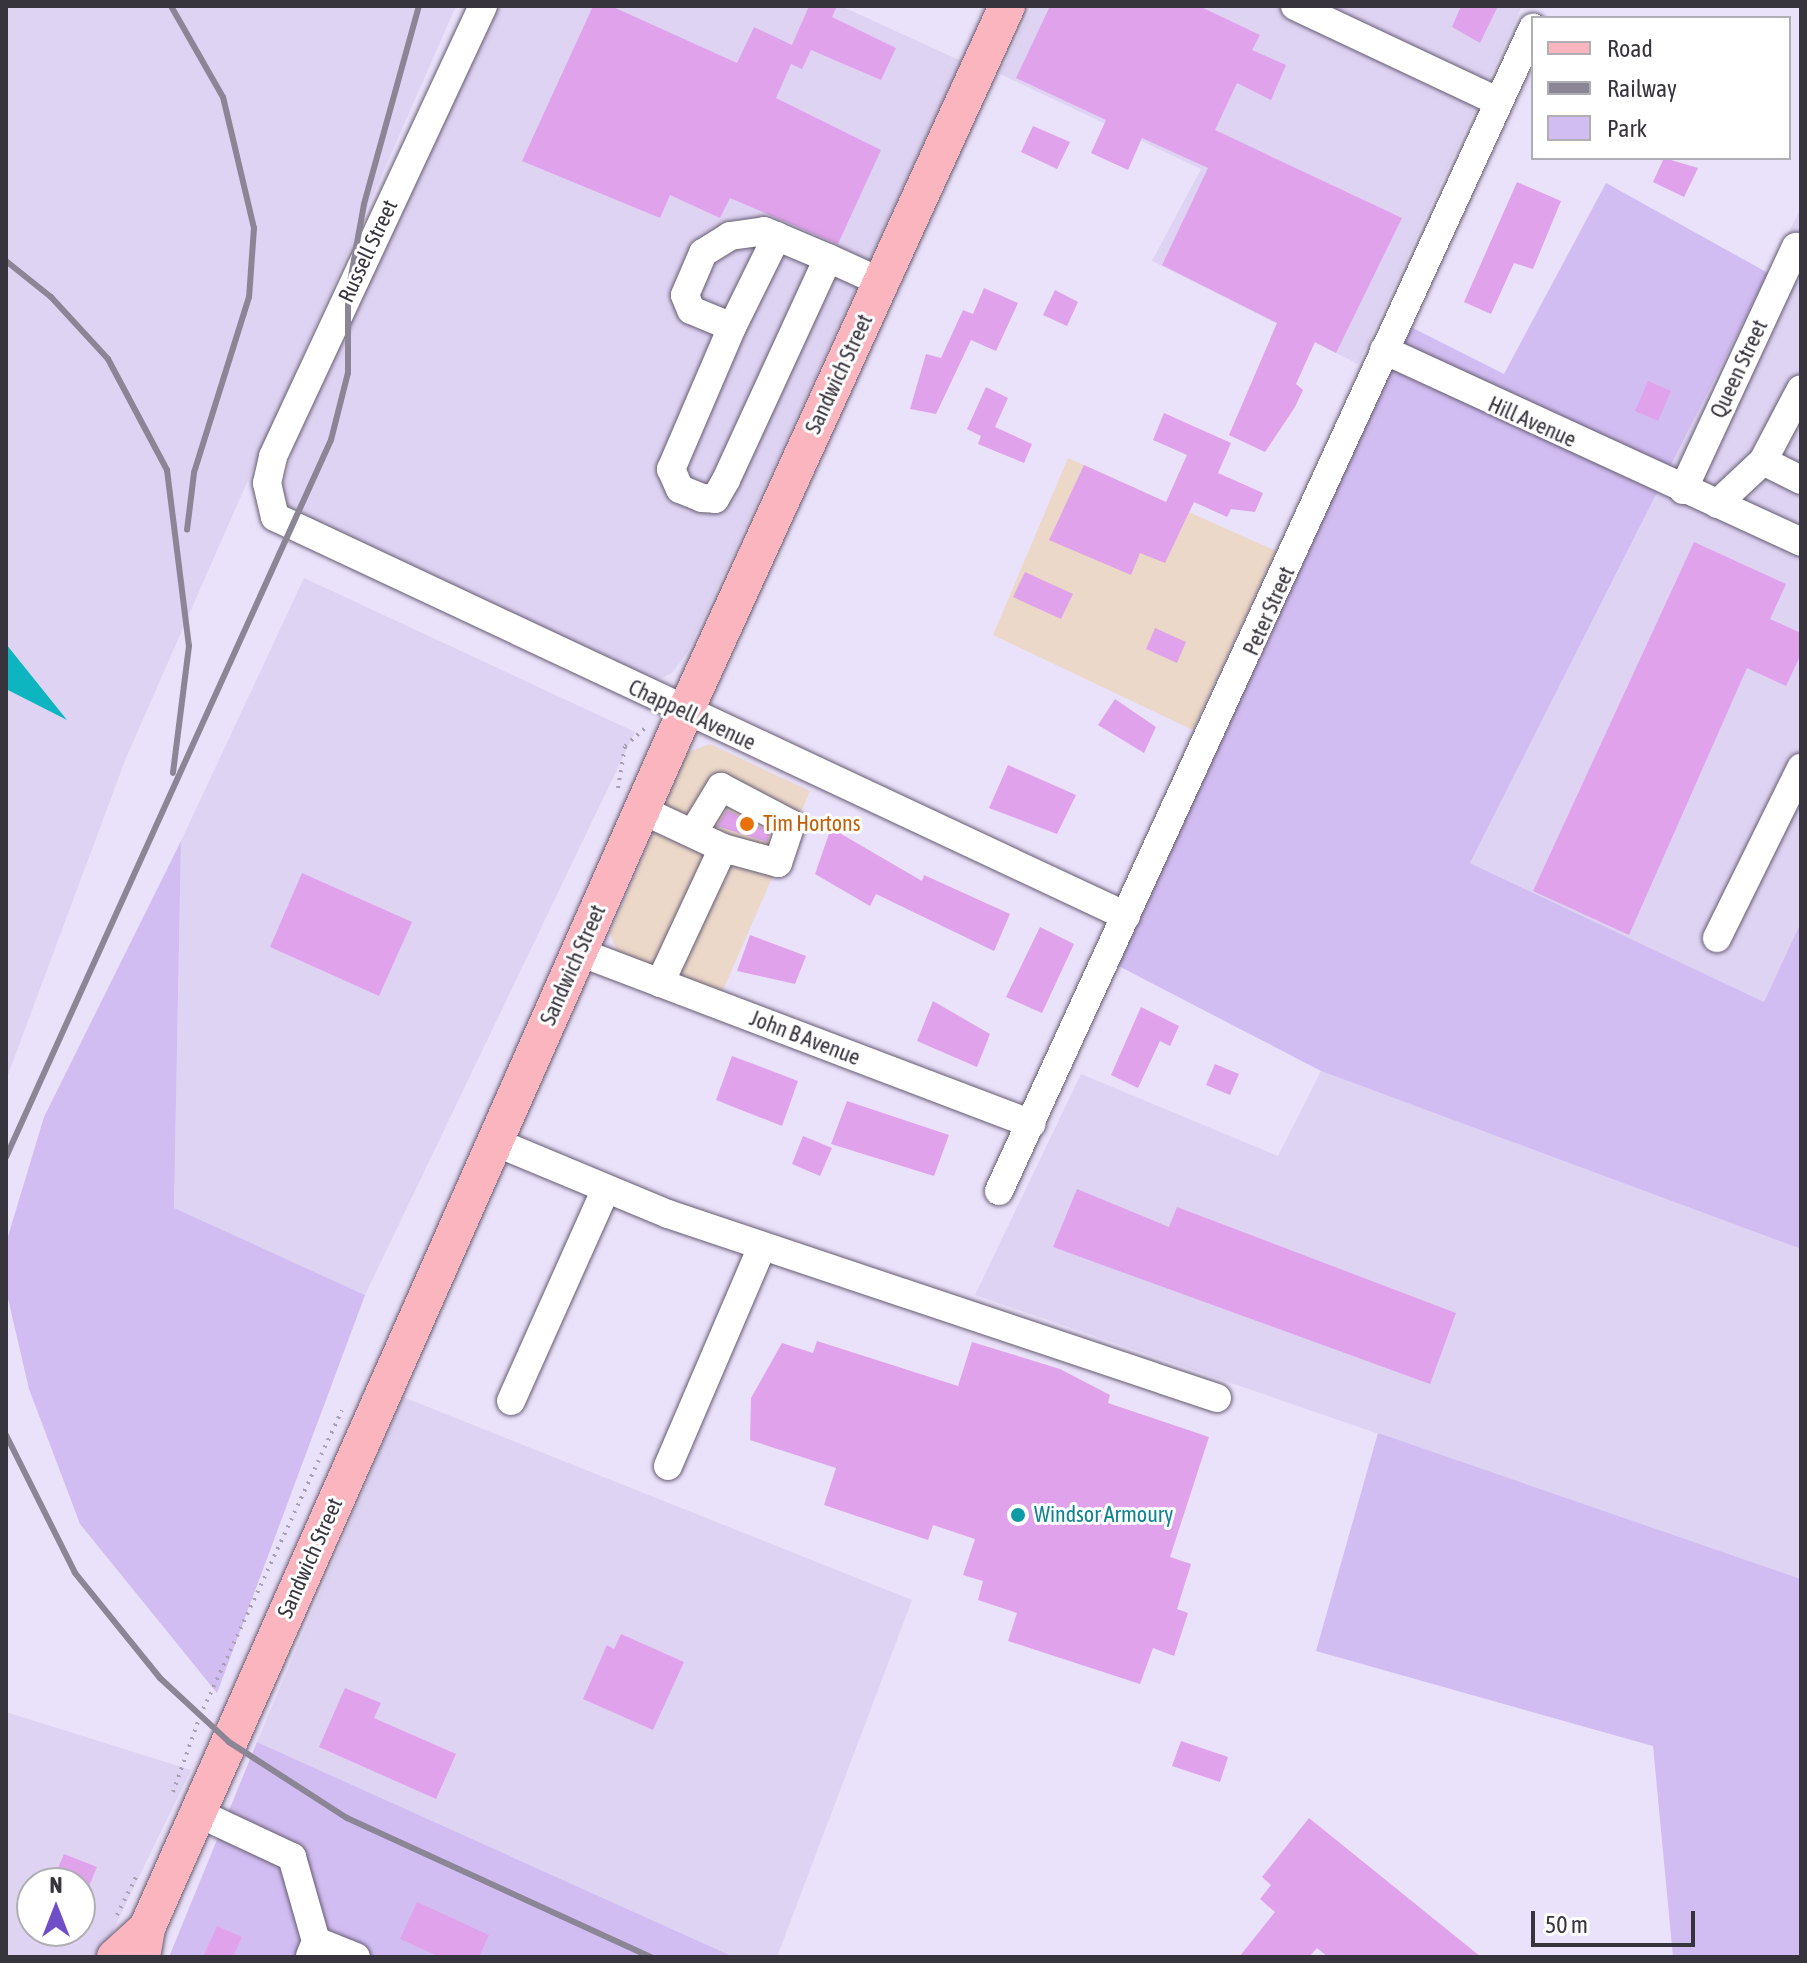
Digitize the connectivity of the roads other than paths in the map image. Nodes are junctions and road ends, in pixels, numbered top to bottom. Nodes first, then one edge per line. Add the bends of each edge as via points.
1 (483, 6) edge
2 (1007, 6) edge
3 (1295, 6) edge
4 (1531, 32) edge
5 (1499, 102) junction
6 (777, 236) junction
7 (1796, 247) dead end
8 (828, 258) junction
9 (881, 282) junction
10 (732, 327) junction
11 (1384, 350) junction
12 (1801, 389) edge
13 (1763, 461) junction
14 (1801, 480) edge
15 (1683, 490) junction
16 (270, 500) joint
17 (1717, 504) junction
18 (1801, 542) edge
19 (685, 712) junction
20 (1801, 768) edge
21 (642, 810) junction
22 (693, 833) junction
23 (723, 848) junction
24 (1126, 916) junction
25 (1717, 938) dead end
26 (579, 952) junction
27 (660, 983) junction
28 (1031, 1124) junction
29 (495, 1142) junction
30 (606, 1189) junction
31 (999, 1191) dead end
32 (762, 1247) junction
33 (1217, 1398) dead end
34 (511, 1401) dead end
35 (668, 1466) dead end
36 (198, 1813) junction
37 (144, 1942) edge
38 (313, 1949) edge
39 (115, 1957) edge
40 (356, 1957) edge

1 - 16 street, Russell Street via 273,457
2 - 9 main road, Sandwich Street
3 - 5 street
4 - 5 street, Peter Street
5 - 11 street, Peter Street
6 - 8 street
6 - 10 street
6 - 10 street via 730,236 703,253 685,295 691,310
7 - 15 street, Queen Street
8 - 9 street
8 - 10 street via 726,480 715,499 702,498 680,489 671,469
9 - 19 main road, Sandwich Street
11 - 15 street, Hill Avenue
11 - 24 street, Peter Street
12 - 13 street
13 - 14 street
13 - 17 street
15 - 17 street, Hill Avenue
16 - 19 street, Chappell Avenue via 275,517 294,531
17 - 18 street, Hill Avenue
19 - 21 main road, Sandwich Street
19 - 24 street, Chappell Avenue
20 - 25 street
21 - 22 street
21 - 26 main road, Sandwich Street
22 - 23 street
22 - 23 street via 721,787 791,824 778,863
23 - 27 street
24 - 28 street, Peter Street
26 - 27 street, John B Avenue
26 - 29 main road, Sandwich Street
27 - 28 street, John B Avenue
28 - 31 street, Peter Street
29 - 30 street
29 - 36 main road, Sandwich Street
30 - 32 street
30 - 34 street
32 - 33 street
32 - 35 street
36 - 37 main road, Sandwich Street
36 - 38 street via 292,1857
37 - 39 main road
38 - 40 street

